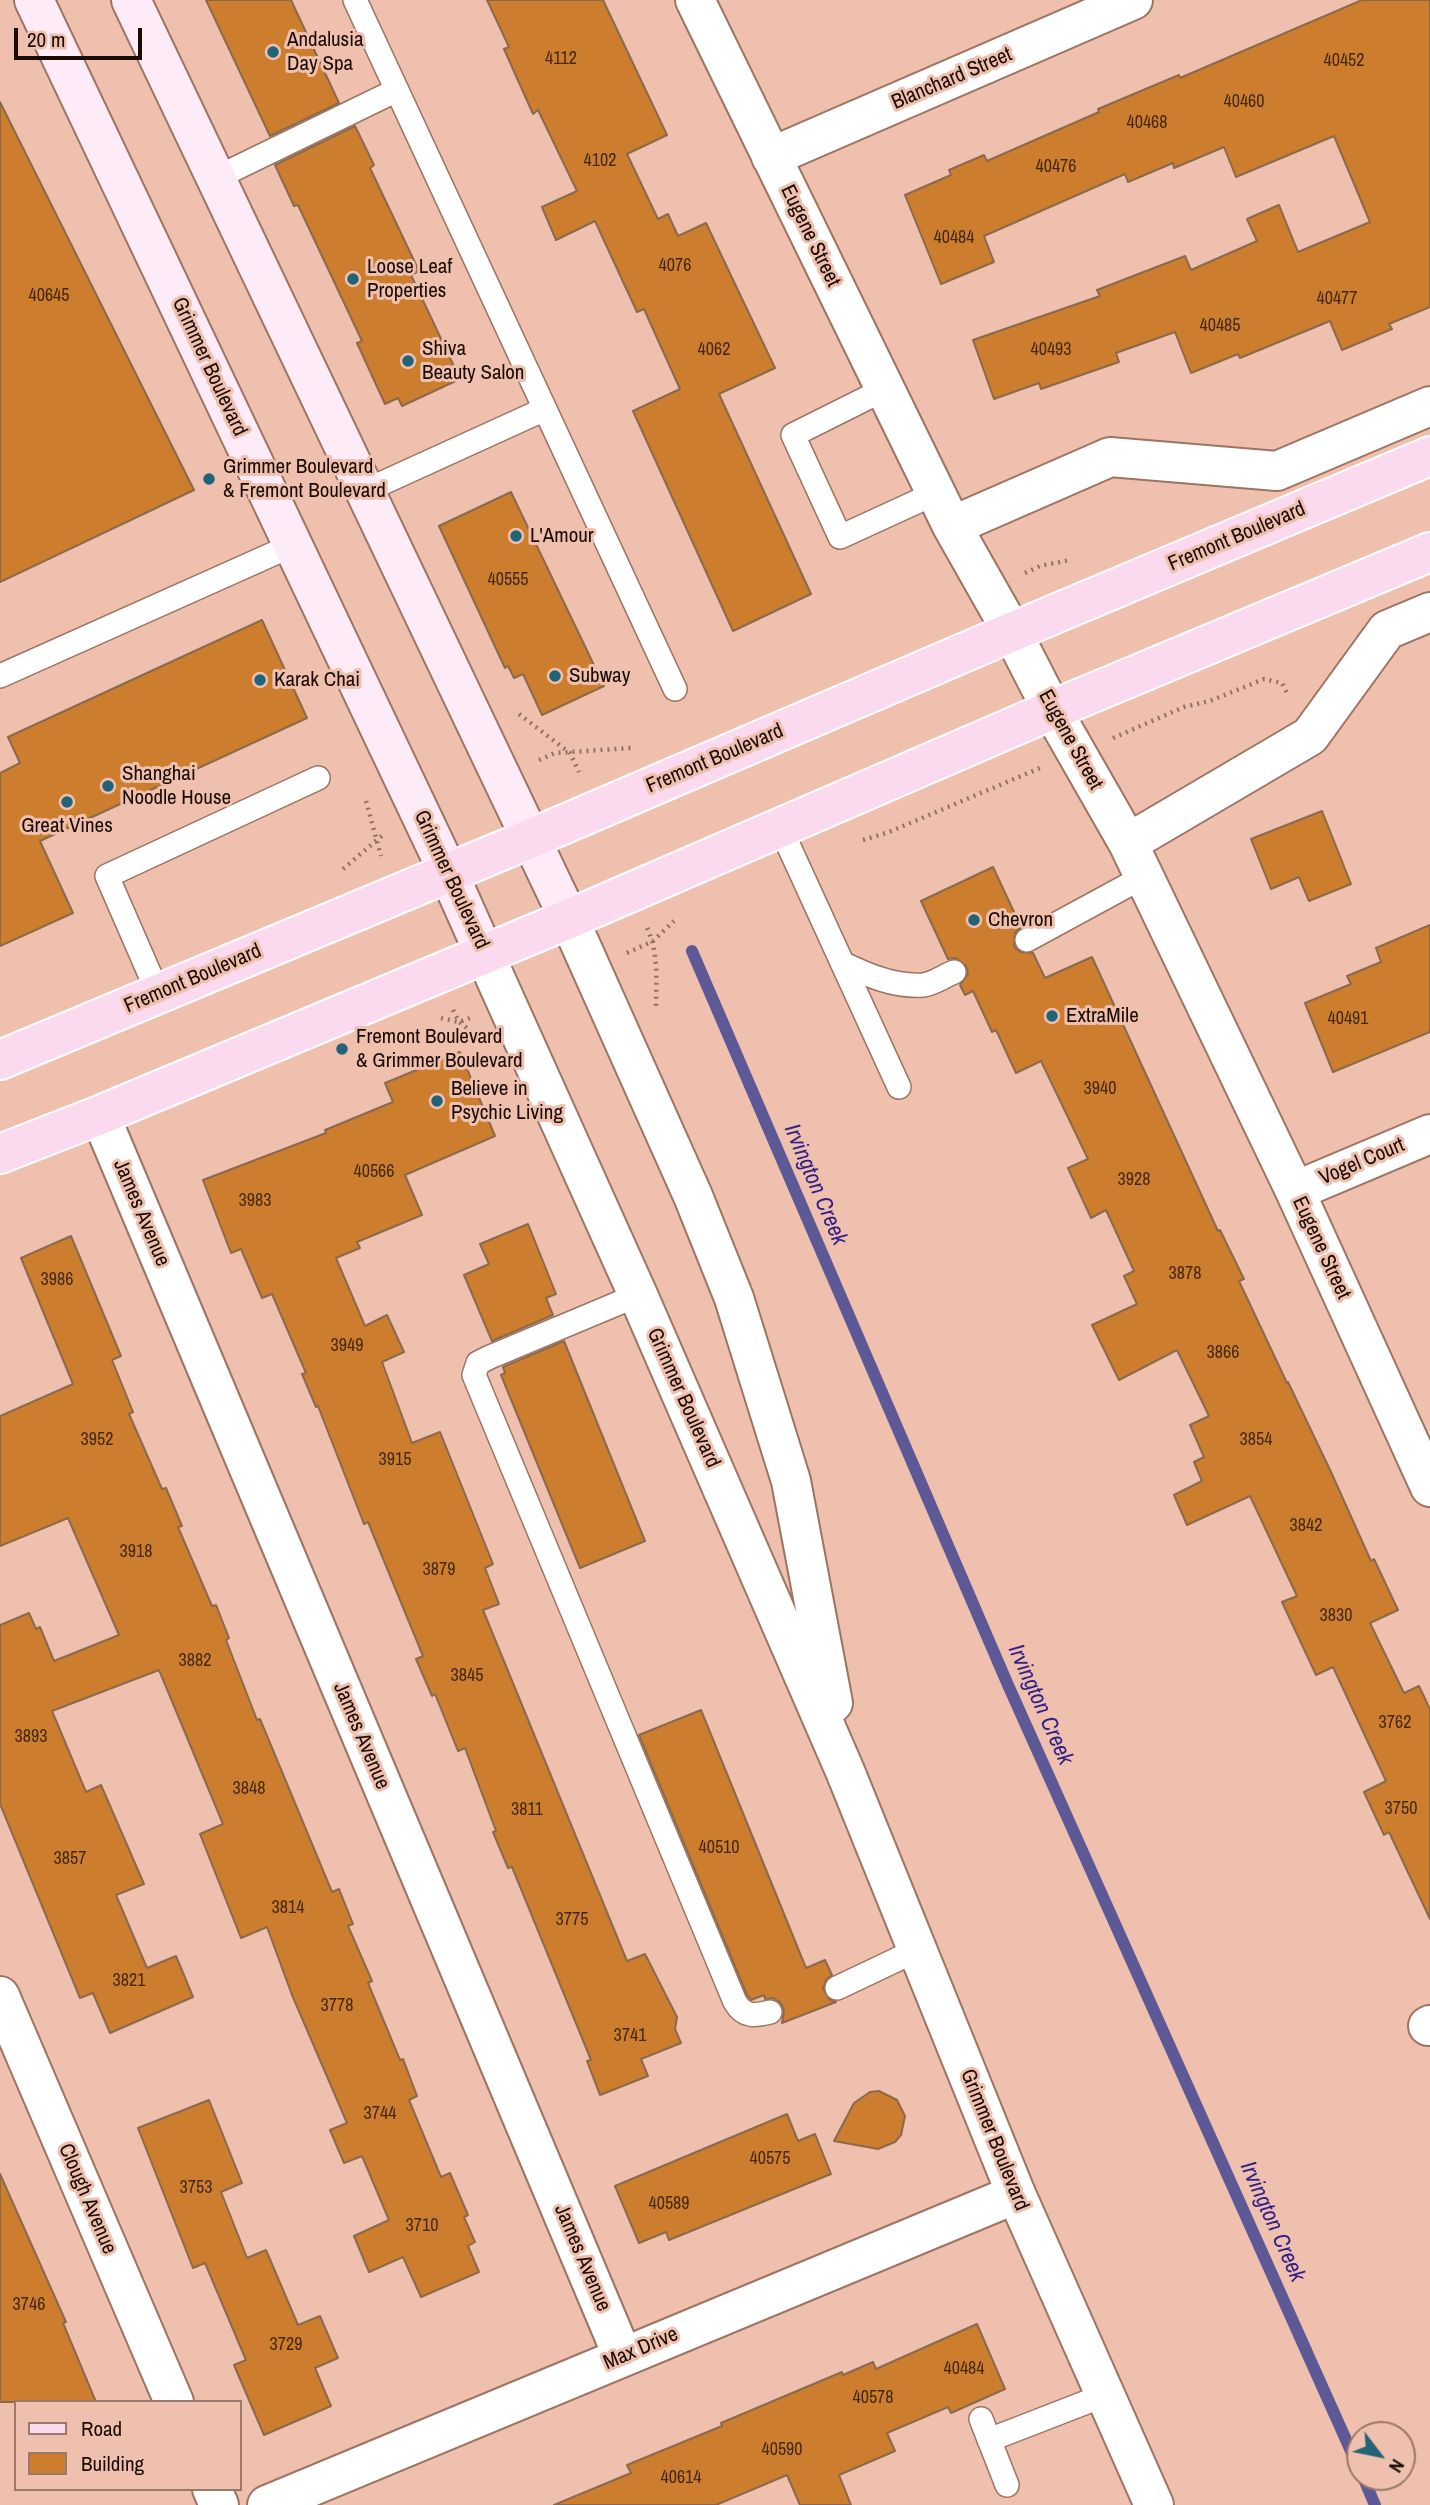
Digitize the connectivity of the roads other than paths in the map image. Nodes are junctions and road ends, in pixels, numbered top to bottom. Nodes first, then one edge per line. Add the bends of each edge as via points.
1 (34, 0) edge
2 (131, 0) edge
3 (355, 0) edge
4 (695, 0) edge
5 (1133, 0) edge
6 (397, 90) junction
7 (771, 157) junction
8 (216, 178) junction
9 (885, 389) junction
10 (1430, 406) edge
11 (545, 410) junction
12 (1430, 456) edge
13 (365, 491) junction
14 (944, 509) junction
15 (293, 545) junction
16 (1430, 552) edge
17 (1430, 612) edge
18 (1012, 632) junction
19 (0, 676) edge
20 (675, 689) dead end
21 (1052, 710) junction
22 (318, 778) dead end
23 (780, 827) junction
24 (531, 838) junction
25 (1135, 860) junction
26 (448, 872) junction
27 (569, 919) junction
28 (1027, 940) dead end
29 (484, 953) junction
30 (842, 963) junction
31 (954, 972) dead end
32 (158, 993) junction
33 (0, 1060) edge
34 (899, 1087) dead end
35 (100, 1115) junction
36 (1430, 1134) edge
37 (0, 1154) edge
38 (1295, 1191) junction
39 (638, 1295) junction
40 (1430, 1487) edge
41 (845, 1771) junction
42 (917, 1950) junction
43 (837, 1988) dead end
44 (0, 1996) edge
45 (770, 2012) dead end
46 (1016, 2194) junction
47 (623, 2357) junction
48 (1105, 2395) junction
49 (173, 2400) edge
50 (1007, 2485) dead end
51 (267, 2505) edge
52 (1154, 2505) edge

1 - 15 main road, Grimmer Boulevard
2 - 8 main road, Grimmer Boulevard
3 - 6 lane
4 - 7 street, Eugene Street
5 - 7 street, Blanchard Street
6 - 8 lane
6 - 11 lane
7 - 9 street, Eugene Street
8 - 13 main road, Grimmer Boulevard
9 - 14 street, Eugene Street
9 - 14 lane via 793,435 841,537
10 - 14 street via 1277,471 1110,457
11 - 13 lane
11 - 20 lane
12 - 18 main road, Fremont Boulevard
13 - 24 main road, Grimmer Boulevard
14 - 18 street, Eugene Street
15 - 19 lane
15 - 26 main road, Grimmer Boulevard
16 - 21 main road
17 - 25 street via 1387,630 1310,736
18 - 21 street, Eugene Street
18 - 24 main road, Fremont Boulevard
21 - 23 main road
21 - 25 street, Eugene Street
22 - 32 lane via 107,876
23 - 27 main road
23 - 30 lane
24 - 26 main road, Fremont Boulevard
24 - 27 main road, Grimmer Boulevard
25 - 28 lane
25 - 38 street, Eugene Street
26 - 29 main road, Grimmer Boulevard
26 - 32 main road, Fremont Boulevard
27 - 29 main road
27 - 41 street, Grimmer Boulevard via 734,1298 790,1481
29 - 35 main road
29 - 39 street, Grimmer Boulevard
30 - 31 lane via 899,984 925,985
30 - 34 lane
32 - 33 main road, Fremont Boulevard
35 - 37 main road
35 - 47 street, James Avenue
36 - 38 street, Vogel Court
38 - 40 street, Eugene Street
39 - 41 street, Grimmer Boulevard
39 - 45 lane via 490,1357 478,1363 474,1374 735,2002 748,2015
41 - 42 street, Grimmer Boulevard
42 - 43 lane
42 - 46 street, Grimmer Boulevard
44 - 49 street, Clough Avenue
46 - 47 street, Max Drive
46 - 48 street, Grimmer Boulevard
47 - 51 street, Max Drive
48 - 50 lane via 985,2430
48 - 52 street, Grimmer Boulevard

